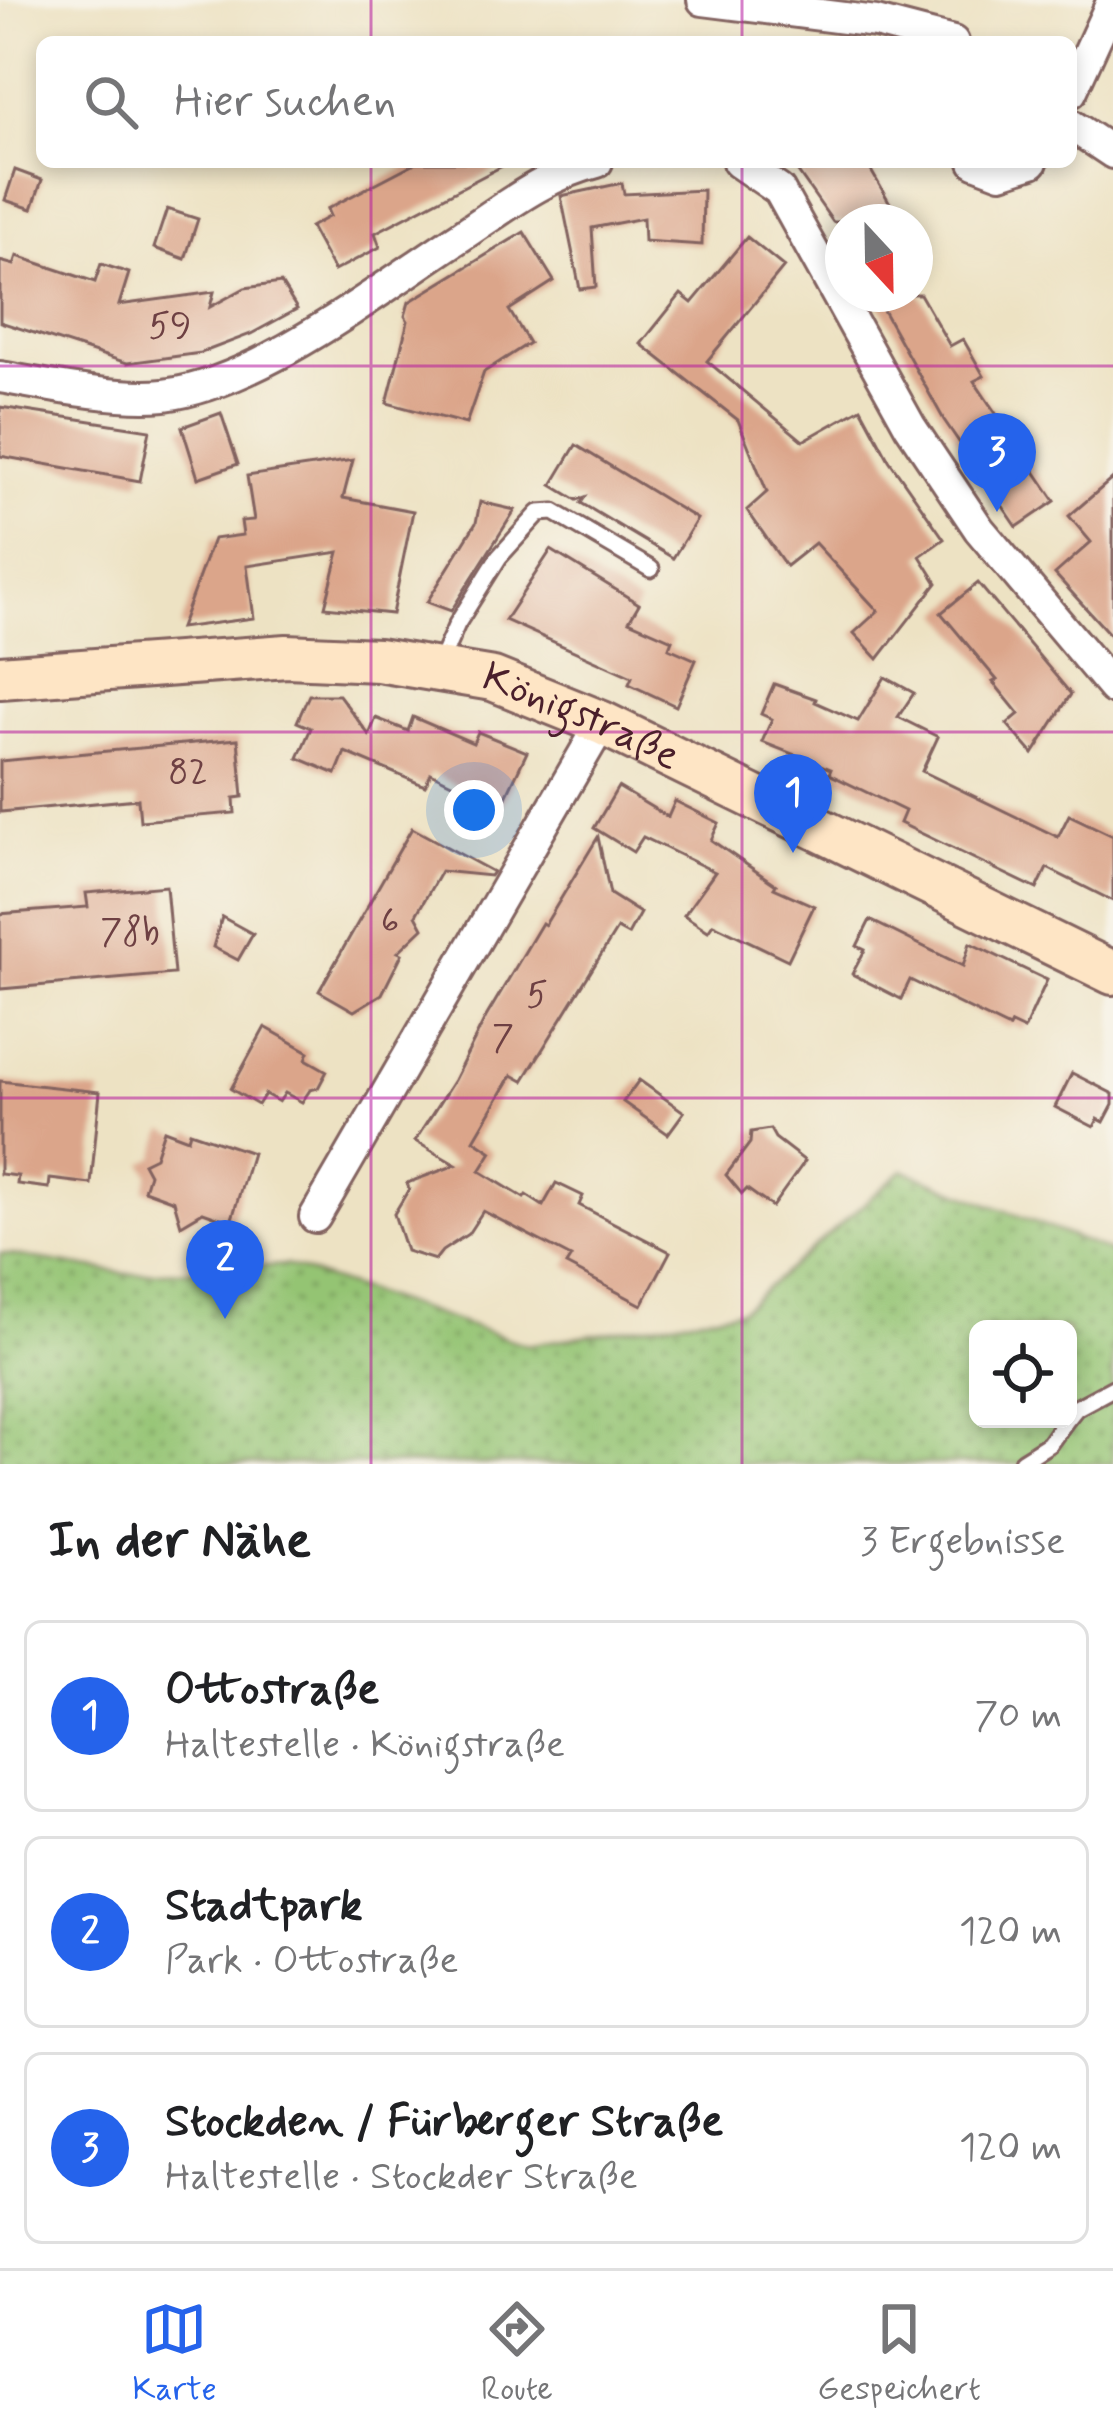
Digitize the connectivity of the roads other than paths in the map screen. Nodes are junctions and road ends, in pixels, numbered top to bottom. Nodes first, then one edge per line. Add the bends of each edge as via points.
1 (703, 0) edge
2 (1113, 0) edge
3 (930, 36) edge
4 (1077, 79) edge
5 (1077, 129) edge
6 (1113, 153) edge
7 (580, 168) edge
8 (747, 168) edge
9 (0, 377) edge
10 (651, 569) dead end
11 (437, 670) junction
12 (0, 677) edge
13 (1113, 688) edge
14 (602, 723) junction
15 (1113, 973) edge
16 (315, 1217) dead end
17 (1113, 1388) edge
18 (1077, 1407) edge
19 (1061, 1428) edge
20 (1022, 1461) dead end

1 - 3 street
2 - 4 street
5 - 6 street
7 - 9 street via 539,183 290,347 200,386 130,394
8 - 13 street via 779,190 964,508
10 - 11 lane via 554,512 539,513 499,557
11 - 12 main road, Königstraße via 287,656
11 - 14 main road, Königstraße via 493,679
14 - 15 main road, Königstraße
14 - 16 street
17 - 18 lane
19 - 20 lane

